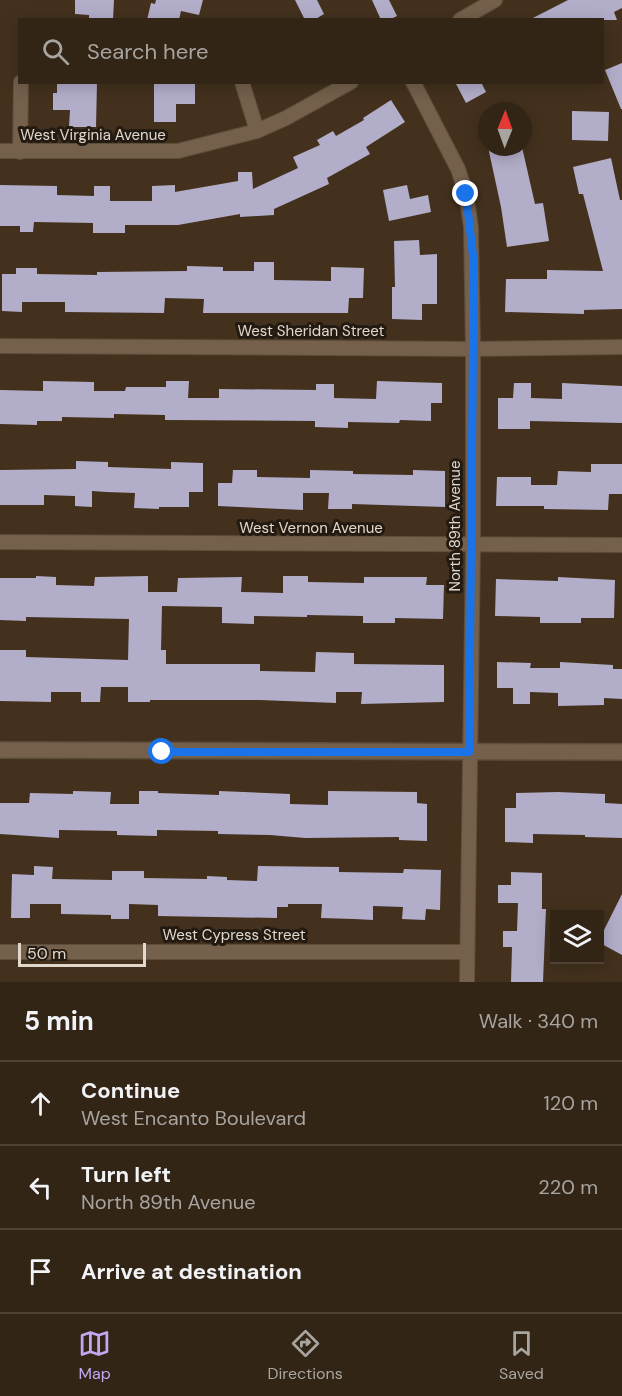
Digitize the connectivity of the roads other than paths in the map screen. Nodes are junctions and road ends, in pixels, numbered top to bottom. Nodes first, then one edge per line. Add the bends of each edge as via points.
1 (495, 0) edge
2 (464, 18) edge
3 (21, 84) edge
4 (243, 84) edge
5 (347, 84) edge
6 (414, 84) edge
7 (257, 131) junction
8 (0, 152) edge
9 (20, 152) junction
10 (0, 346) edge
11 (622, 347) edge
12 (473, 349) junction
13 (0, 542) edge
14 (473, 545) junction
15 (622, 545) edge
16 (0, 750) edge
17 (469, 752) junction
18 (622, 752) edge
19 (0, 952) edge
20 (467, 952) junction
21 (467, 982) edge

1 - 2 street
3 - 9 street
4 - 7 street
5 - 7 street, West Virginia Avenue
6 - 12 street, North 89th Avenue via 449,148 466,194 473,256
7 - 9 street, West Virginia Avenue via 177,151
8 - 9 street, West Virginia Avenue
10 - 12 street, West Sheridan Street
11 - 12 street, West Sheridan Street
12 - 14 street, North 89th Avenue
13 - 14 street, West Vernon Avenue
14 - 15 street, West Vernon Avenue
14 - 17 street, North 89th Avenue
16 - 17 street
17 - 18 street
17 - 20 street, North 89th Avenue
19 - 20 street, West Cypress Street
20 - 21 street, North 89th Avenue

